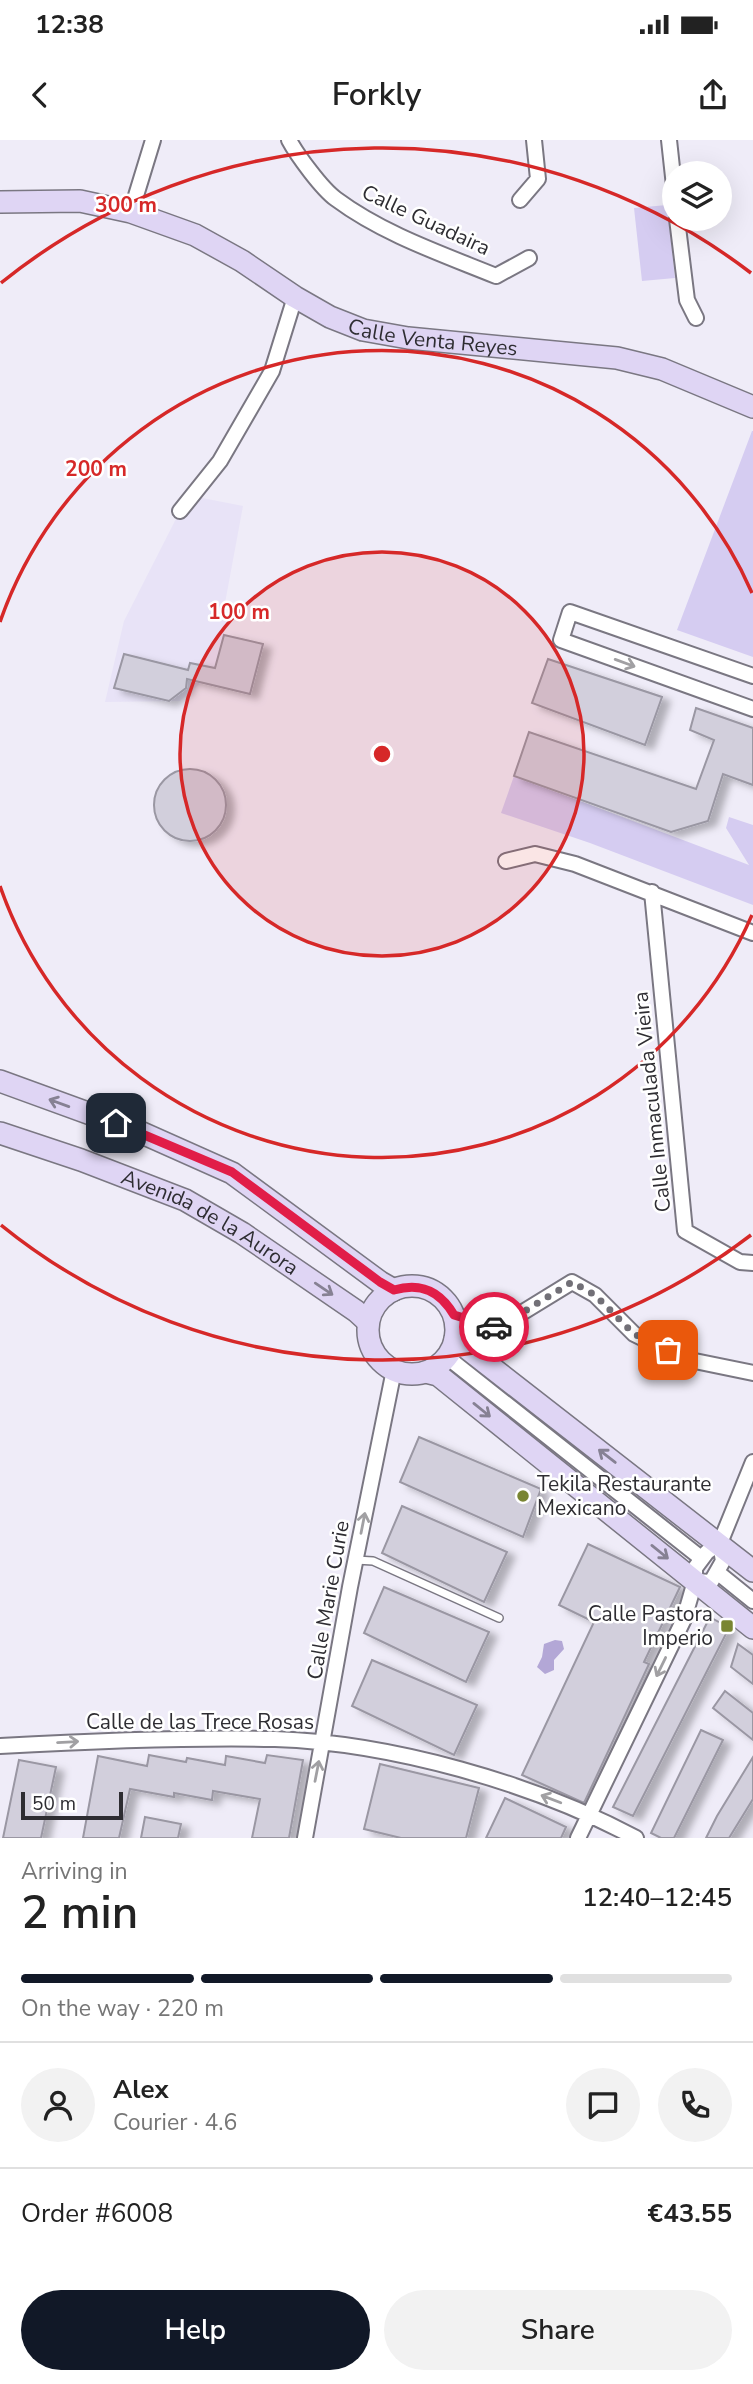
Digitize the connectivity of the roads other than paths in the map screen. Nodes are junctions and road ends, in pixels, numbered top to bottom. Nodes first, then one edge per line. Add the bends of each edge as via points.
1 (153, 140) edge
2 (289, 140) edge
3 (534, 140) edge
4 (669, 140) edge
5 (671, 161) edge
6 (520, 201) dead end
7 (0, 202) edge
8 (131, 212) junction
9 (678, 231) edge
10 (529, 258) dead end
11 (295, 297) junction
12 (696, 318) dead end
13 (753, 407) edge
14 (180, 511) dead end
15 (753, 676) edge
16 (753, 709) edge
17 (506, 860) dead end
18 (652, 892) junction
19 (753, 933) edge
20 (0, 1081) edge
21 (0, 1133) edge
22 (753, 1263) edge
23 (394, 1290) junction
24 (454, 1315) junction
25 (368, 1322) junction
26 (497, 1328) junction
27 (451, 1348) junction
28 (485, 1360) junction
29 (394, 1370) junction
30 (426, 1372) junction
31 (753, 1373) edge
32 (753, 1462) edge
33 (720, 1543) junction
34 (701, 1559) junction
35 (356, 1560) junction
36 (753, 1571) edge
37 (717, 1572) junction
38 (695, 1581) junction
39 (753, 1601) edge
40 (499, 1618) dead end
41 (753, 1628) edge
42 (322, 1744) junction
43 (0, 1746) edge
44 (590, 1816) junction
45 (304, 1838) edge
46 (578, 1838) edge
47 (636, 1838) edge

1 - 8 street
2 - 10 street, Calle Guadaira via 334,198 382,226 496,276
3 - 6 street via 538,179
4 - 5 street
7 - 8 street, Calle Venta Reyes via 79,201
8 - 11 street, Calle Venta Reyes via 195,235
9 - 12 street via 687,300
11 - 13 street, Calle Venta Reyes via 363,330 617,358 662,369
11 - 14 street via 272,372 220,461
15 -> 16 street via 570,612 561,640
17 - 18 street via 536,854
18 - 19 street
18 - 22 street, Calle Inmaculada Vieira via 685,1231 740,1262
23 -> 20 street, Avenida de la Aurora via 232,1172 140,1132
21 -> 25 street, Avenida de la Aurora via 185,1200
23 - 24 street via 408,1286 429,1290 447,1302
23 - 25 street via 377,1302
24 - 26 street
24 - 27 street
25 - 29 street via 373,1351
26 - 28 street via 484,1347
26 - 31 street via 572,1282 595,1295 634,1334 685,1359
27 - 28 street
27 - 30 street via 438,1366
27 - 34 street
33 -> 28 street
29 - 30 street
35 -> 29 street, Calle Marie Curie
30 -> 38 street via 438,1375
32 - 33 street
33 - 34 street
33 - 36 street
33 - 37 street via 723,1561
34 - 38 street
35 - 40 lane via 373,1561
35 - 42 street, Calle Marie Curie
37 - 38 street via 711,1582
37 - 39 street
38 - 41 street
38 -> 44 street via 684,1619
43 -> 42 street, Calle de las Trece Rosas via 135,1739 277,1739
44 -> 42 street, Calle de las Trece Rosas via 461,1769
45 -> 42 street, Calle Marie Curie
44 - 46 street
44 - 47 street, Calle de las Trece Rosas

